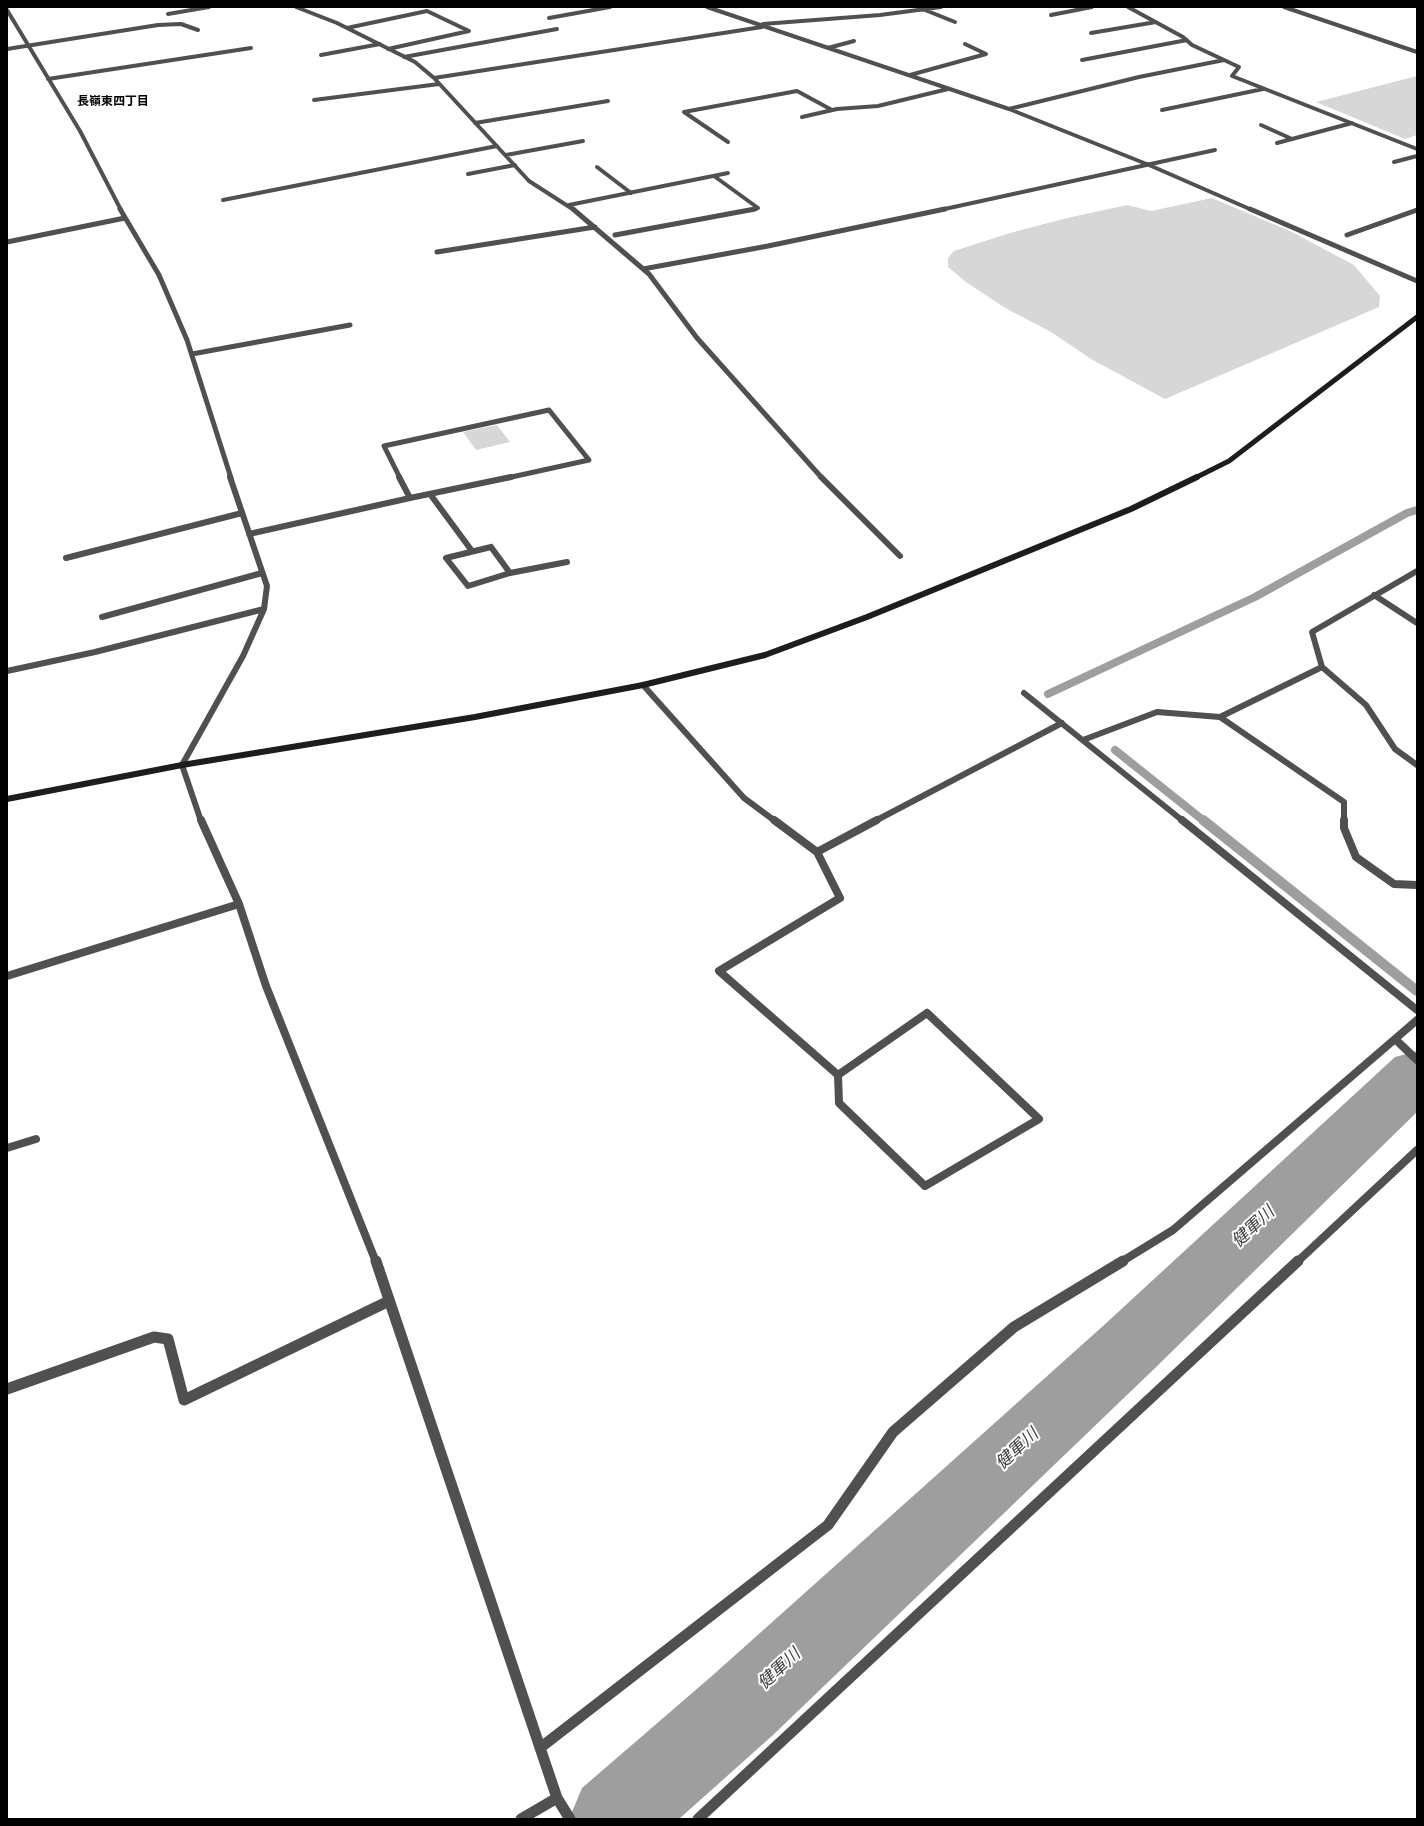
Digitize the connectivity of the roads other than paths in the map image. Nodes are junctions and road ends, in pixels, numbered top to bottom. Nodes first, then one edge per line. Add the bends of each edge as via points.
1 (209, 7) edge
2 (296, 7) edge
3 (610, 7) edge
4 (707, 7) edge
5 (941, 7) edge
6 (1092, 7) edge
7 (1128, 7) edge
8 (1284, 7) edge
9 (924, 9) junction
10 (7, 11) edge
11 (168, 14) dead end
12 (1051, 15) dead end
13 (549, 18) dead end
14 (955, 22) dead end
15 (1156, 22) junction
16 (760, 26) junction
17 (347, 28) junction
18 (557, 29) dead end
19 (198, 30) dead end
20 (1091, 33) dead end
21 (1187, 40) junction
22 (854, 41) dead end
23 (380, 44) junction
24 (965, 44) dead end
25 (27, 45) junction
26 (250, 48) dead end
27 (828, 48) junction
28 (7, 49) edge
29 (388, 49) junction
30 (1417, 52) edge
31 (321, 55) dead end
32 (404, 57) junction
33 (1082, 60) dead end
34 (1224, 60) junction
35 (910, 75) junction
36 (434, 78) junction
37 (48, 79) junction
38 (439, 84) junction
39 (948, 88) junction
40 (1264, 89) junction
41 (314, 100) dead end
42 (608, 101) dead end
43 (1008, 109) junction
44 (832, 110) junction
45 (1162, 110) dead end
46 (802, 117) dead end
47 (475, 123) junction
48 (1352, 123) junction
49 (1261, 125) dead end
50 (1292, 139) junction
51 (583, 141) dead end
52 (728, 142) dead end
53 (1277, 143) dead end
54 (498, 146) junction
55 (1417, 149) edge
56 (1215, 150) dead end
57 (506, 155) junction
58 (1417, 156) edge
59 (1394, 162) dead end
60 (1149, 165) junction
61 (515, 166) junction
62 (597, 167) dead end
63 (728, 173) dead end
64 (468, 174) dead end
65 (714, 176) junction
66 (631, 193) junction
67 (223, 200) dead end
68 (569, 206) junction
69 (1417, 210) edge
70 (125, 218) junction
71 (595, 227) junction
72 (615, 235) dead end
73 (1347, 235) dead end
74 (7, 242) edge
75 (438, 252) dead end
76 (643, 270) junction
77 (1417, 281) edge
78 (1417, 317) edge
79 (350, 325) dead end
80 (192, 354) junction
81 (430, 494) junction
82 (410, 499) junction
83 (242, 513) junction
84 (249, 534) junction
85 (472, 551) junction
86 (900, 556) dead end
87 (66, 558) dead end
88 (567, 562) dead end
89 (1417, 571) edge
90 (262, 573) junction
91 (510, 573) junction
92 (1374, 596) junction
93 (264, 609) junction
94 (102, 616) dead end
95 (1417, 623) edge
96 (1322, 666) junction
97 (7, 671) edge
98 (642, 685) junction
99 (1024, 693) dead end
100 (1220, 717) junction
101 (1062, 723) junction
102 (1083, 740) junction
103 (182, 765) junction
104 (1417, 766) edge
105 (7, 799) edge
106 (818, 852) junction
107 (1417, 885) edge
108 (239, 904) junction
109 (7, 976) edge
110 (1417, 1010) edge
111 (1417, 1020) edge
112 (1396, 1039) junction
113 (1417, 1060) edge
114 (838, 1075) junction
115 (36, 1139) dead end
116 (7, 1148) edge
117 (1417, 1150) edge
118 (389, 1301) junction
119 (7, 1389) edge
120 (540, 1748) junction
121 (557, 1798) junction
122 (521, 1819) edge
123 (570, 1819) edge
124 (698, 1819) edge

1 - 11 street
2 - 17 street
3 - 13 street
4 - 16 street
5 - 9 street
6 - 12 street
7 - 15 street
8 - 30 street
9 - 14 street
9 - 16 street
10 - 25 street
15 - 20 street
15 - 21 street
16 - 27 street
16 - 36 street
17 - 23 street
17 - 29 street via 427,11 469,31
18 - 32 street
19 - 25 street via 181,24 158,25
21 - 33 street
21 - 34 street via 1192,45
22 - 27 street
23 - 29 street
23 - 31 street
24 - 35 street via 986,54
25 - 28 street
25 - 37 street
26 - 37 street
27 - 35 street
29 - 32 street
32 - 36 street via 415,62
34 - 40 street via 1240,67 1232,76
34 - 43 street via 1139,77
35 - 39 street
36 - 38 street
37 - 70 street via 80,131
38 - 41 street
38 - 47 street
39 - 43 street
39 - 44 street via 878,106
40 - 45 street
40 - 48 street
42 - 47 street
43 - 60 street
44 - 46 street
44 - 52 street via 797,91 684,112
47 - 54 street
48 - 50 street
48 - 55 street
49 - 50 street
50 - 53 street
51 - 57 street
54 - 57 street
54 - 67 street
56 - 60 street
57 - 61 street
58 - 59 street
60 - 76 street
60 - 77 street
61 - 64 street
61 - 68 street via 529,181
62 - 66 street
63 - 65 street
65 - 66 street
65 - 72 street via 758,208
66 - 68 street
68 - 71 street
69 - 73 street
70 - 74 street
70 - 80 street via 159,275
71 - 75 street
71 - 76 street
76 - 86 street via 649,274 697,338 811,466
78 - 98 street via 1228,461 1131,509 867,618 772,652
79 - 80 street
80 - 83 street
81 - 82 street
81 - 82 street via 590,460 549,410 384,446
81 - 85 street
82 - 84 street
83 - 84 street
83 - 87 street
84 - 90 street
85 - 91 street via 491,547
85 - 91 street via 446,558 468,586
88 - 91 street
89 - 92 street
90 - 93 street via 267,586
90 - 94 street
92 - 95 street
92 - 96 street via 1312,632
93 - 97 street via 95,652
93 - 103 street via 243,656
96 - 100 street
96 - 104 street via 1366,705 1395,749
98 - 103 street via 460,720
98 - 106 street via 744,798
99 - 101 street
100 - 102 street via 1156,712
100 - 107 street via 1344,802 1344,828 1356,856 1394,884
101 - 102 street
101 - 106 street
102 - 110 street
103 - 105 street
103 - 108 street via 199,816
106 - 114 street via 840,898 719,971
108 - 109 street
108 - 118 street via 266,986 377,1263
111 - 112 street
112 - 113 street
112 - 120 street via 1174,1230 1014,1327 893,1432 828,1525
114 - 114 street via 839,1103 925,1186 1039,1119 927,1013
115 - 116 street
117 - 124 street
118 - 119 street via 184,1400 168,1339 154,1337
118 - 120 street
120 - 121 street
121 - 122 street
121 - 123 street

